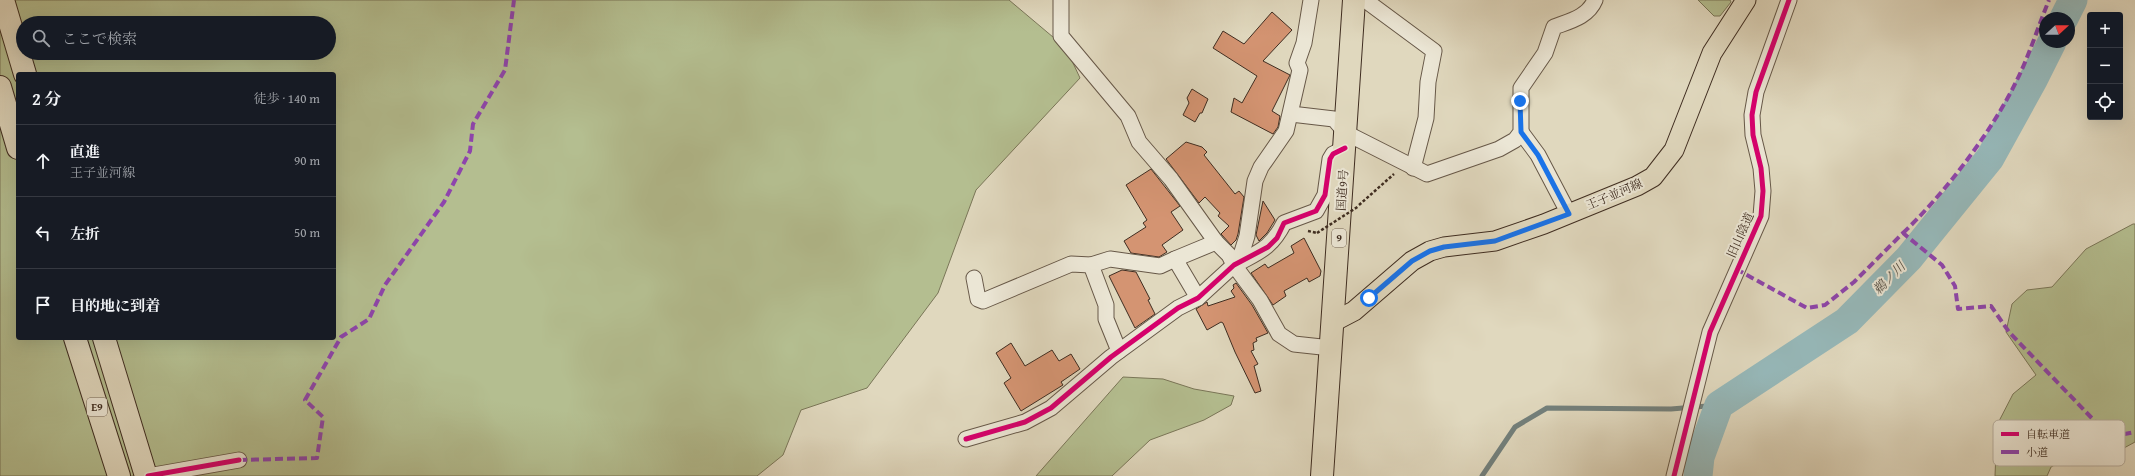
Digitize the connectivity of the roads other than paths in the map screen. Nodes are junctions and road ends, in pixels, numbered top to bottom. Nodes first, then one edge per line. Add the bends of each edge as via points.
1 (3, 0) edge
2 (1061, 0) edge
3 (1311, 0) edge
4 (1354, 0) edge
5 (1365, 0) edge
6 (1595, 0) edge
7 (1746, 0) edge
8 (1789, 0) edge
9 (16, 46) edge
10 (20, 60) edge
11 (23, 72) edge
12 (0, 87) edge
13 (1291, 114) junction
14 (1521, 132) junction
15 (16, 141) edge
16 (1346, 141) junction
17 (1406, 169) junction
18 (1569, 214) junction
19 (1216, 242) junction
20 (1175, 259) junction
21 (1091, 265) junction
22 (1234, 265) junction
23 (974, 278) dead end
24 (1198, 298) junction
25 (1333, 322) junction
26 (76, 340) edge
27 (105, 340) edge
28 (1331, 348) junction
29 (1119, 351) junction
30 (966, 439) dead end
31 (239, 460) dead end
32 (119, 476) edge
33 (147, 476) edge
34 (1322, 476) edge
35 (1674, 476) edge

1 - 9 highway
2 - 19 street via 1061,36 1128,116 1139,142 1181,191
3 - 13 street via 1304,43 1297,63 1300,70
4 - 16 highway, 国道9号 / 9
5 - 17 street via 1434,51 1428,82 1426,118
6 - 14 street via 1592,8 1583,15 1554,27 1545,53 1521,88
7 - 18 main road, 王子並河線 via 1712,53 1674,150 1653,177
8 - 35 street, 旧山陰道 via 1756,92 1752,115 1753,135 1761,168 1761,216 1710,332
10 - 11 highway
12 - 15 highway
13 - 16 street via 1334,119
13 - 22 street via 1286,131 1255,180 1247,236 1241,255
14 - 17 street via 1515,140 1499,149 1427,174
14 - 18 street via 1538,155
16 - 17 street
16 - 22 street via 1330,159 1325,195 1316,211 1284,223 1277,238 1268,247
16 - 25 highway, 国道9号 / 9
18 - 25 main road, 王子並河線 via 1495,241 1430,251 1412,261 1354,311
19 - 20 street
19 - 22 street
20 - 21 street via 1160,266 1110,259
20 - 24 street
21 - 23 street via 1071,264 983,301 978,299
21 - 29 street via 1106,305 1106,319
22 - 24 street
22 - 28 street via 1260,300 1279,334 1294,344
24 - 29 street via 1178,308
25 - 28 highway, 国道9号 / 9
26 - 32 highway, E9
27 - 33 highway, E9
28 - 34 highway, 国道9号 / 9
29 - 30 street via 1051,408 1024,422
31 - 33 street

